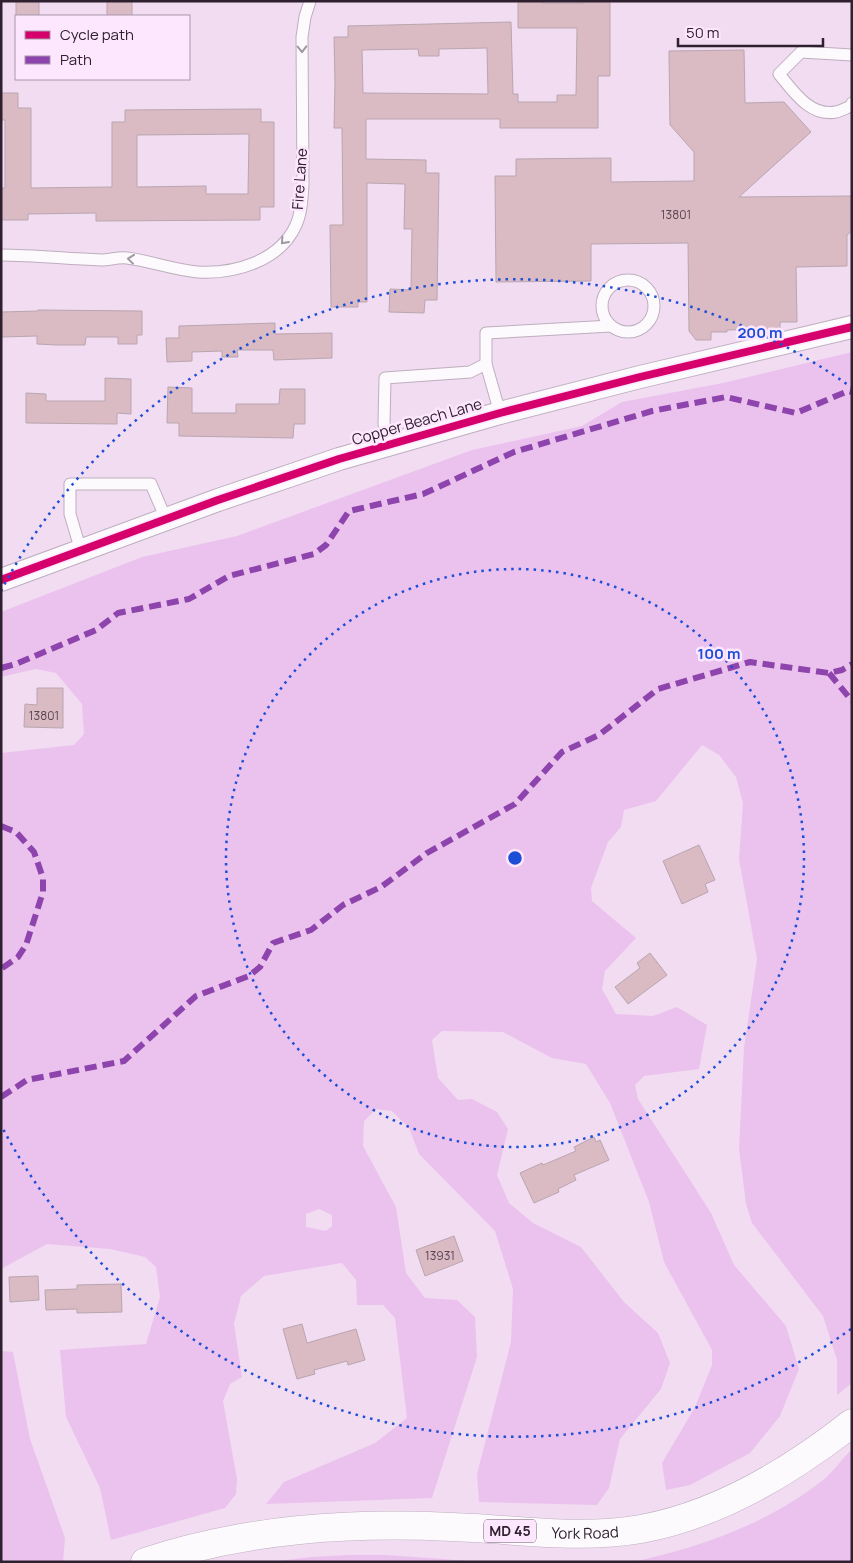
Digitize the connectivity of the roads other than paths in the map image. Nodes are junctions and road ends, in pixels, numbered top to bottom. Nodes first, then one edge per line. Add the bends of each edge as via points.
1 (310, 1) edge
2 (852, 55) edge
3 (852, 103) edge
4 (1, 255) edge
5 (611, 326) junction
6 (852, 327) edge
7 (486, 364) junction
8 (500, 413) junction
9 (391, 444) junction
10 (166, 519) junction
11 (81, 551) junction
12 (1, 580) edge
13 (852, 1422) edge
14 (145, 1562) edge

1 -> 4 lane, Fire Lane via 302,37 301,208 296,225 273,252 246,266 198,272 124,258 102,260
2 - 3 lane via 801,52 779,74 802,101 818,111 835,112
5 - 5 lane via 635,332 649,322 653,315 653,298 643,285 627,280 610,287 602,302 602,311
5 - 7 lane via 486,332
6 - 8 street, Copper Beach Lane
7 - 8 lane
7 - 9 lane via 470,372 385,378 384,424
8 - 9 street, Copper Beach Lane
9 - 10 street, Copper Beach Lane
10 - 11 street, Copper Beach Lane
10 - 11 lane via 151,484 70,484 70,514
11 - 12 street, Copper Beach Lane
13 - 14 main road, York Road / MD 45 via 765,1482 716,1505 642,1529 560,1534 418,1525 321,1527 223,1541

